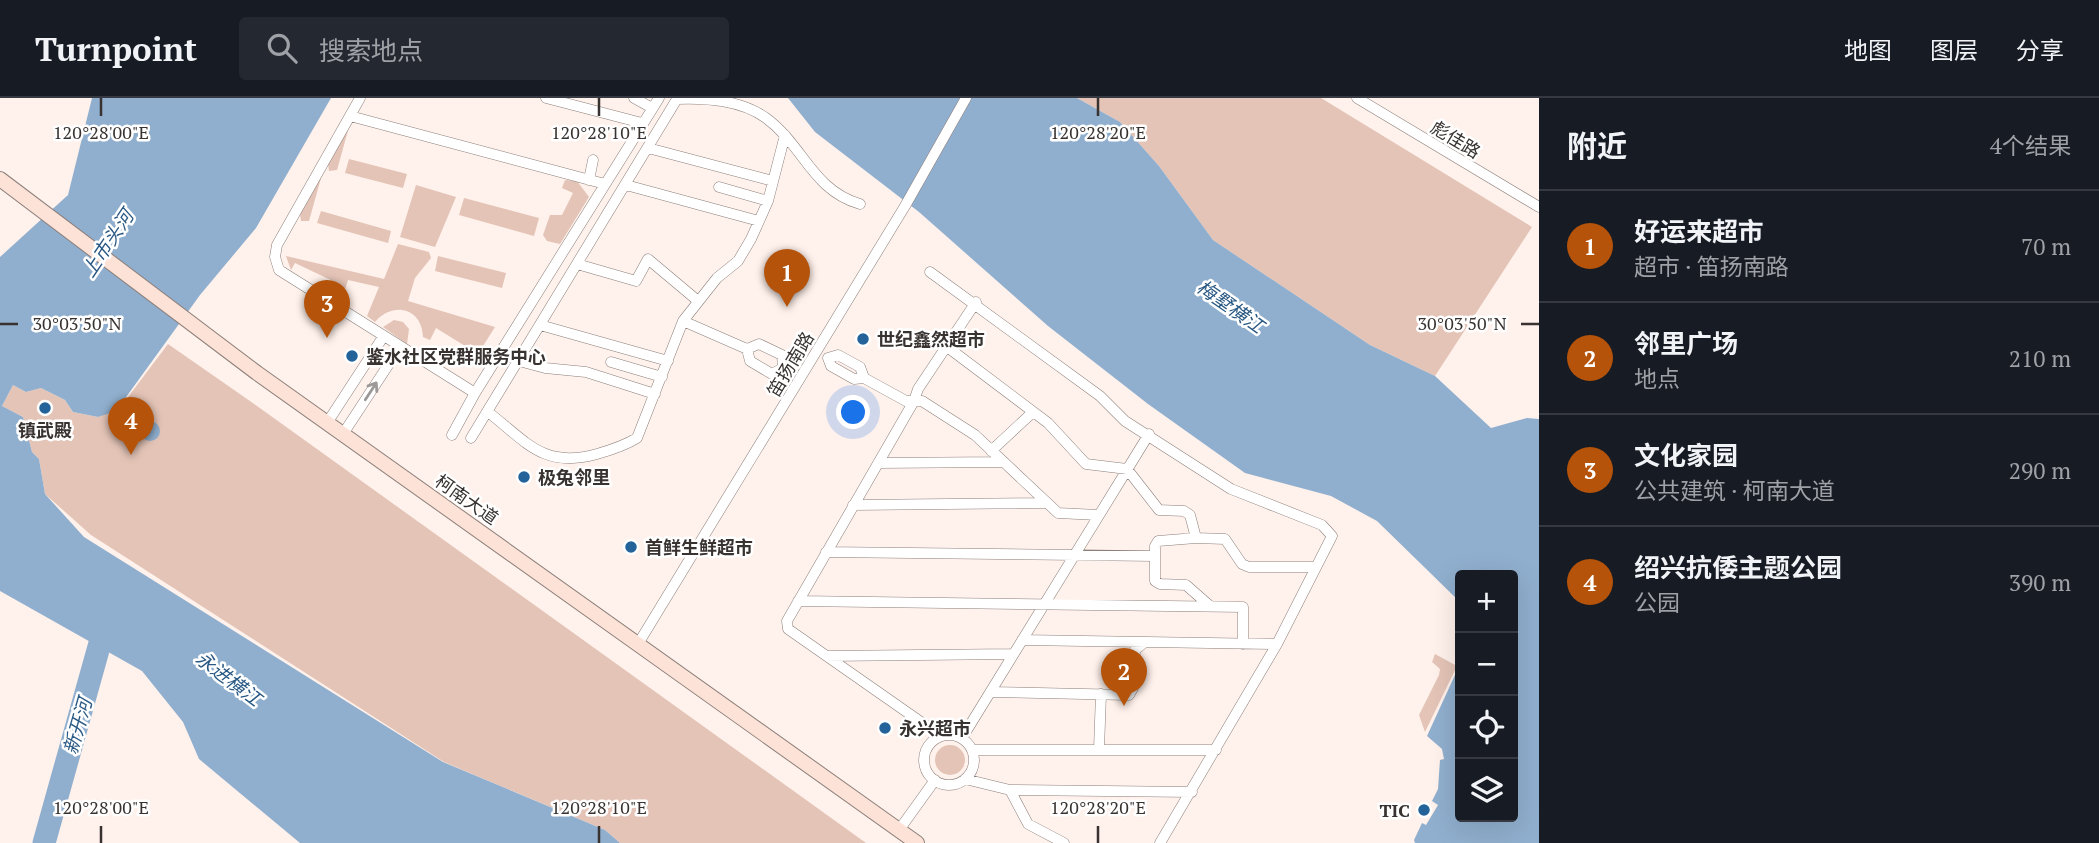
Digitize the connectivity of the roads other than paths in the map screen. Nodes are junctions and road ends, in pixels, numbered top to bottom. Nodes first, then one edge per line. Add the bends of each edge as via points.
1 (360, 98) edge
2 (546, 98) edge
3 (634, 98) edge
4 (659, 98) edge
5 (966, 98) edge
6 (1357, 98) edge
7 (652, 108) junction
8 (350, 116) junction
9 (642, 123) junction
10 (785, 135) junction
11 (648, 148) junction
12 (593, 160) dead end
13 (0, 179) edge
14 (589, 180) junction
15 (773, 181) junction
16 (605, 184) junction
17 (626, 185) junction
18 (719, 187) dead end
19 (768, 201) junction
20 (860, 204) dead end
21 (1539, 207) edge
22 (759, 221) junction
23 (577, 264) junction
24 (930, 272) dead end
25 (698, 301) junction
26 (975, 302) junction
27 (683, 321) junction
28 (540, 325) junction
29 (383, 337) junction
30 (946, 346) junction
31 (400, 347) junction
32 (747, 349) junction
33 (817, 351) junction
34 (519, 361) junction
35 (668, 361) junction
36 (611, 362) dead end
37 (783, 369) junction
38 (662, 377) junction
39 (800, 378) junction
40 (475, 393) junction
41 (655, 394) junction
42 (914, 401) junction
43 (488, 412) junction
44 (1033, 412) junction
45 (327, 423) junction
46 (343, 434) junction
47 (1149, 434) junction
48 (452, 435) dead end
49 (471, 438) dead end
50 (991, 451) junction
51 (1002, 462) junction
52 (878, 463) junction
53 (1127, 469) junction
54 (1043, 503) junction
55 (853, 505) junction
56 (1098, 515) junction
57 (1196, 538) junction
58 (826, 552) junction
59 (1074, 554) junction
60 (1154, 555) junction
61 (1316, 568) junction
62 (798, 601) junction
63 (1045, 603) junction
64 (1210, 606) junction
65 (1022, 640) junction
66 (1145, 642) junction
67 (638, 644) junction
68 (1243, 644) junction
69 (1277, 644) junction
70 (1013, 654) junction
71 (827, 656) junction
72 (990, 692) junction
73 (1101, 694) junction
74 (941, 736) junction
75 (962, 738) junction
76 (1099, 749) junction
77 (973, 750) junction
78 (1216, 750) junction
79 (965, 779) junction
80 (935, 780) junction
81 (1010, 790) junction
82 (1192, 792) junction
83 (899, 830) junction
84 (917, 843) edge
85 (1064, 843) edge
86 (1160, 843) edge

1 - 8 street
2 - 9 street
3 - 7 street
4 - 7 street
5 - 33 street, 笛扬南路
6 - 21 street, 彪佳路
7 - 9 street
8 - 14 street
8 - 29 street via 277,245 275,257 279,270
9 - 16 street
10 - 11 street via 765,117 715,98 677,99
10 - 15 street
10 - 20 street via 825,187
11 - 15 street
11 - 17 street
12 - 14 street
13 - 45 main road, 柯南大道
14 - 16 street
15 - 19 street
16 - 40 street
17 - 22 street
17 - 23 street
18 - 19 street
19 - 22 street
22 - 25 street via 738,261
23 - 25 street via 636,281 648,259
23 - 28 street
24 - 26 street
25 - 27 street
26 - 30 street
26 - 47 street via 1100,396 1125,421
27 - 32 street
27 - 35 street
28 - 34 street
28 - 35 street
29 - 31 street
29 - 45 street
30 - 42 street
30 - 44 street
31 - 40 street
46 -> 31 street
32 - 37 street via 750,362 772,374
32 - 37 street via 759,344 782,355
33 - 39 street, 笛扬南路
33 - 42 street via 831,366 854,379 864,378
34 - 41 street via 586,372
34 - 43 street
35 - 38 street
36 - 38 street
37 - 39 street
38 - 41 street
39 - 67 street, 笛扬南路
40 - 48 street
41 - 43 street via 637,438 580,459 547,457
42 - 50 street via 922,401 975,435
42 - 52 street
43 - 49 street
44 - 50 street
44 - 53 street via 1086,464
45 - 46 main road, 柯南大道
46 - 67 main road, 柯南大道
47 - 53 street
47 - 61 street via 1231,489 1322,524 1332,536
50 - 51 street
51 - 52 street
51 - 54 street
52 - 55 street
53 - 56 street
53 - 57 street via 1159,510 1190,515
54 - 55 street
54 - 56 street via 1058,513
55 - 58 street
56 - 59 street
57 - 60 street via 1158,541
57 - 61 street via 1225,539 1249,567
58 - 59 street
58 - 62 street
59 - 60 street
59 - 63 street
60 - 64 street via 1155,581 1186,585
61 - 69 street
62 - 63 street
62 - 71 street via 787,621 788,629
63 - 64 street
63 - 65 street
64 - 68 street via 1243,607
65 - 66 street
65 - 70 street
66 - 68 street
66 - 73 street via 1135,650 1129,695
67 - 83 main road, 柯南大道
68 - 69 street
69 - 78 street
70 - 71 street
70 - 72 street
71 - 74 street
72 - 73 street
72 - 75 street
73 - 76 street
74 - 75 street
74 - 80 street via 925,753 926,768
75 - 77 street
76 - 77 street
76 - 78 street
77 - 79 street via 974,766
78 - 82 street
79 - 80 street via 950,785
79 - 81 street
80 - 83 street
81 - 82 street
81 - 85 street via 1028,824
82 - 86 street
83 - 84 main road, 柯南大道

